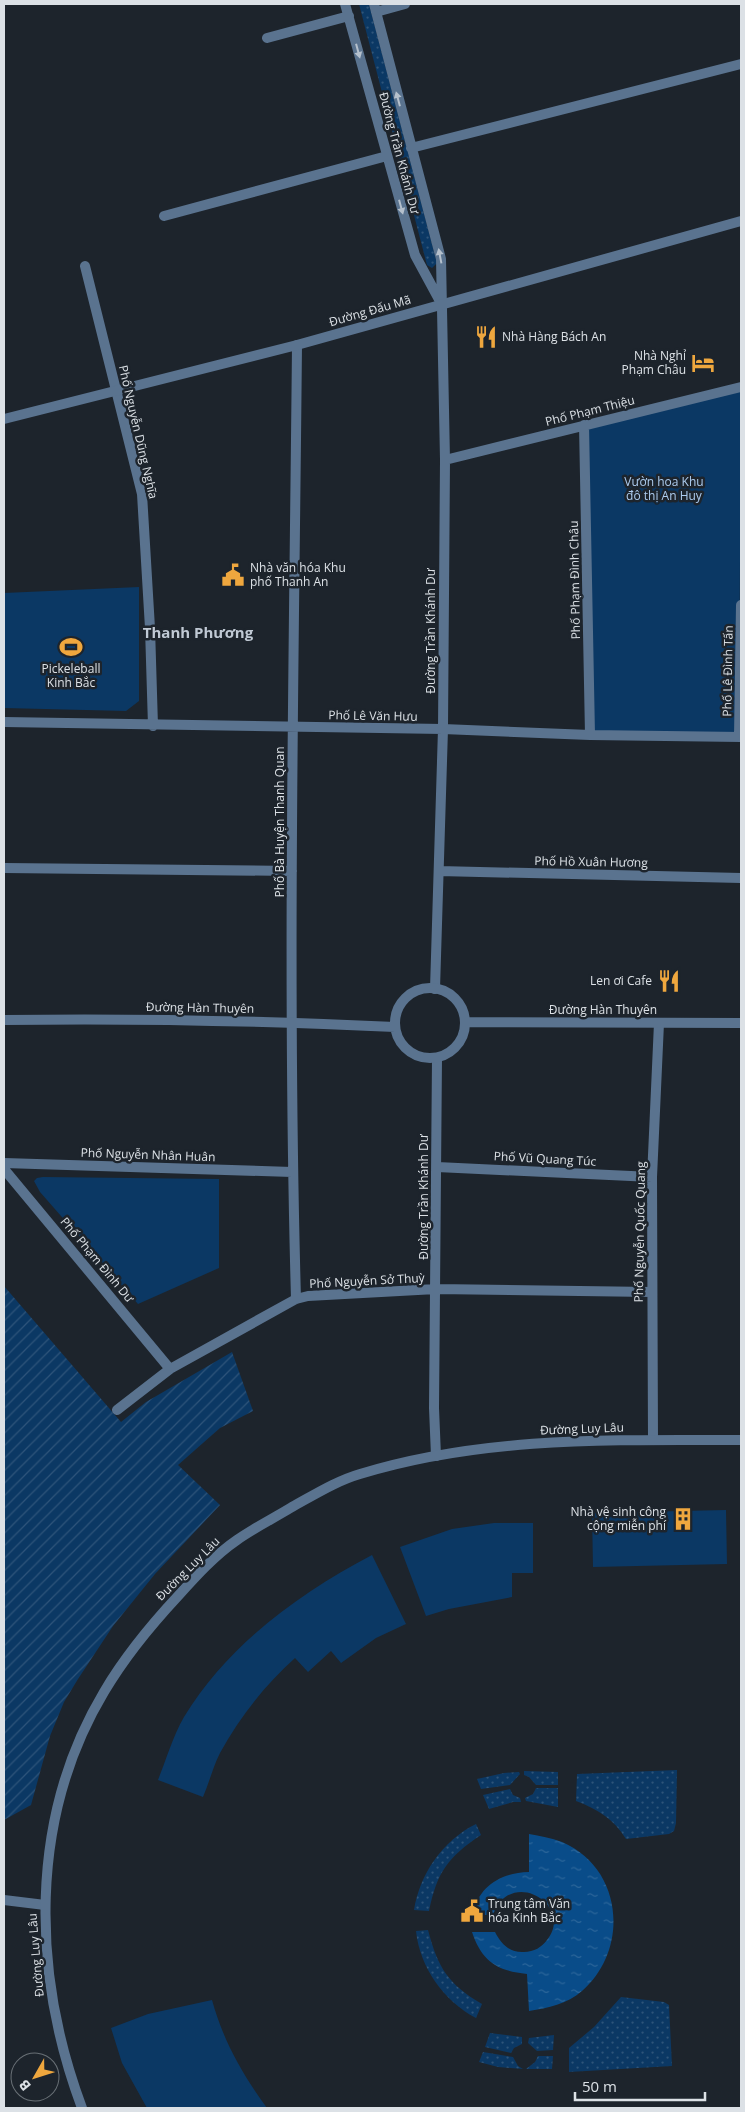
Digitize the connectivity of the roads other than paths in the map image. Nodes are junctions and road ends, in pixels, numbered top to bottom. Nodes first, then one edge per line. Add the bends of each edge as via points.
1 (345, 4) edge
2 (405, 4) edge
3 (375, 8) edge
4 (349, 16) junction
5 (267, 38) dead end
6 (741, 64) edge
7 (411, 148) junction
8 (387, 156) junction
9 (164, 216) dead end
10 (741, 221) edge
11 (85, 266) dead end
12 (442, 304) junction
13 (297, 344) junction
14 (741, 387) edge
15 (117, 390) junction
16 (4, 418) edge
17 (584, 424) junction
18 (445, 460) junction
19 (741, 605) edge
20 (4, 722) edge
21 (153, 726) junction
22 (294, 727) junction
23 (443, 729) junction
24 (590, 735) junction
25 (740, 737) edge
26 (4, 868) edge
27 (292, 871) junction
28 (440, 871) junction
29 (741, 878) edge
30 (435, 989) junction
31 (4, 1020) edge
32 (292, 1022) junction
33 (465, 1022) junction
34 (659, 1023) junction
35 (741, 1023) edge
36 (395, 1027) junction
37 (437, 1058) junction
38 (4, 1163) edge
39 (437, 1167) junction
40 (4, 1169) edge
41 (292, 1172) junction
42 (652, 1177) junction
43 (436, 1289) junction
44 (651, 1292) junction
45 (296, 1299) junction
46 (170, 1368) junction
47 (117, 1410) dead end
48 (653, 1440) junction
49 (741, 1440) edge
50 (436, 1456) junction
51 (4, 1900) edge
52 (45, 1905) junction
53 (82, 2108) edge

1 - 4 street, Đường Trần Khánh Dư
2 - 3 street
7 -> 3 street, Đường Trần Khánh Dư
4 - 5 street
4 -> 8 street, Đường Trần Khánh Dư
6 - 7 street
12 -> 7 street, Đường Trần Khánh Dư via 441,259
8 - 9 street
8 -> 12 street, Đường Trần Khánh Dư via 414,255
10 - 12 street, Đường Đấu Mã
11 - 15 street, Phố Nguyễn Dũng Nghĩa
12 - 13 street, Đường Đấu Mã
12 - 18 street, Đường Trần Khánh Dư
13 - 15 street, Đường Đấu Mã
13 - 22 street, Phố Bà Huyện Thanh Quan
14 - 17 street, Phố Phạm Thiệu
15 - 16 street, Đường Đấu Mã
15 - 21 street, Phố Nguyễn Dũng Nghĩa via 142,494
17 - 18 street, Phố Phạm Thiệu
17 - 24 street, Phố Phạm Đình Châu
18 - 23 street, Đường Trần Khánh Dư
19 - 25 street, Phố Lê Đình Tấn
20 - 21 street, Phố Lê Văn Hưu
21 - 22 street, Phố Lê Văn Hưu
22 - 23 street, Phố Lê Văn Hưu
22 - 27 street, Phố Bà Huyện Thanh Quan
23 - 24 street, Phố Lê Văn Hưu
23 - 28 street, Đường Trần Khánh Dư
24 - 25 street, Phố Lê Văn Hưu
26 - 27 street
27 - 32 street, Phố Bà Huyện Thanh Quan
28 - 29 street, Phố Hồ Xuân Hương
28 - 30 street, Đường Trần Khánh Dư
30 - 33 street via 457,1001
30 - 36 street via 422,989 407,997 397,1011
31 - 32 street, Đường Hàn Thuyên
32 - 36 street, Đường Hàn Thuyên
32 - 41 street, Phố Bà Huyện Thanh Quan
33 - 34 street, Đường Hàn Thuyên
33 - 37 street via 463,1035 456,1047
34 - 35 street, Đường Hàn Thuyên
34 - 42 street, Phố Nguyễn Quốc Quang
36 - 37 street via 400,1042 411,1053
37 - 39 street, Đường Trần Khánh Dư
38 - 41 street, Phố Nguyễn Nhân Huân
39 - 42 street, Phố Vũ Quang Túc
39 - 43 street, Đường Trần Khánh Dư
40 - 46 street, Phố Phạm Đình Dư
41 - 45 street, Phố Bà Huyện Thanh Quan
42 - 44 street, Phố Nguyễn Quốc Quang
43 - 44 street, Phố Nguyễn Sở Thuỳ
43 - 45 street, Phố Nguyễn Sở Thuỳ via 319,1294
43 - 50 street, Đường Trần Khánh Dư
44 - 48 street, Phố Nguyễn Quốc Quang
45 - 46 street, Phố Nguyễn Sở Thuỳ
46 - 47 street, Phố Nguyễn Sở Thuỳ
48 - 49 street, Đường Luy Lâu
48 - 50 street, Đường Luy Lâu via 512,1445
50 - 52 street, Đường Luy Lâu via 359,1474 322,1490 237,1540 212,1560 159,1616 104,1692 79,1744 59,1802 49,1851
51 - 52 street
52 - 53 street, Đường Luy Lâu via 48,1974 57,2027

